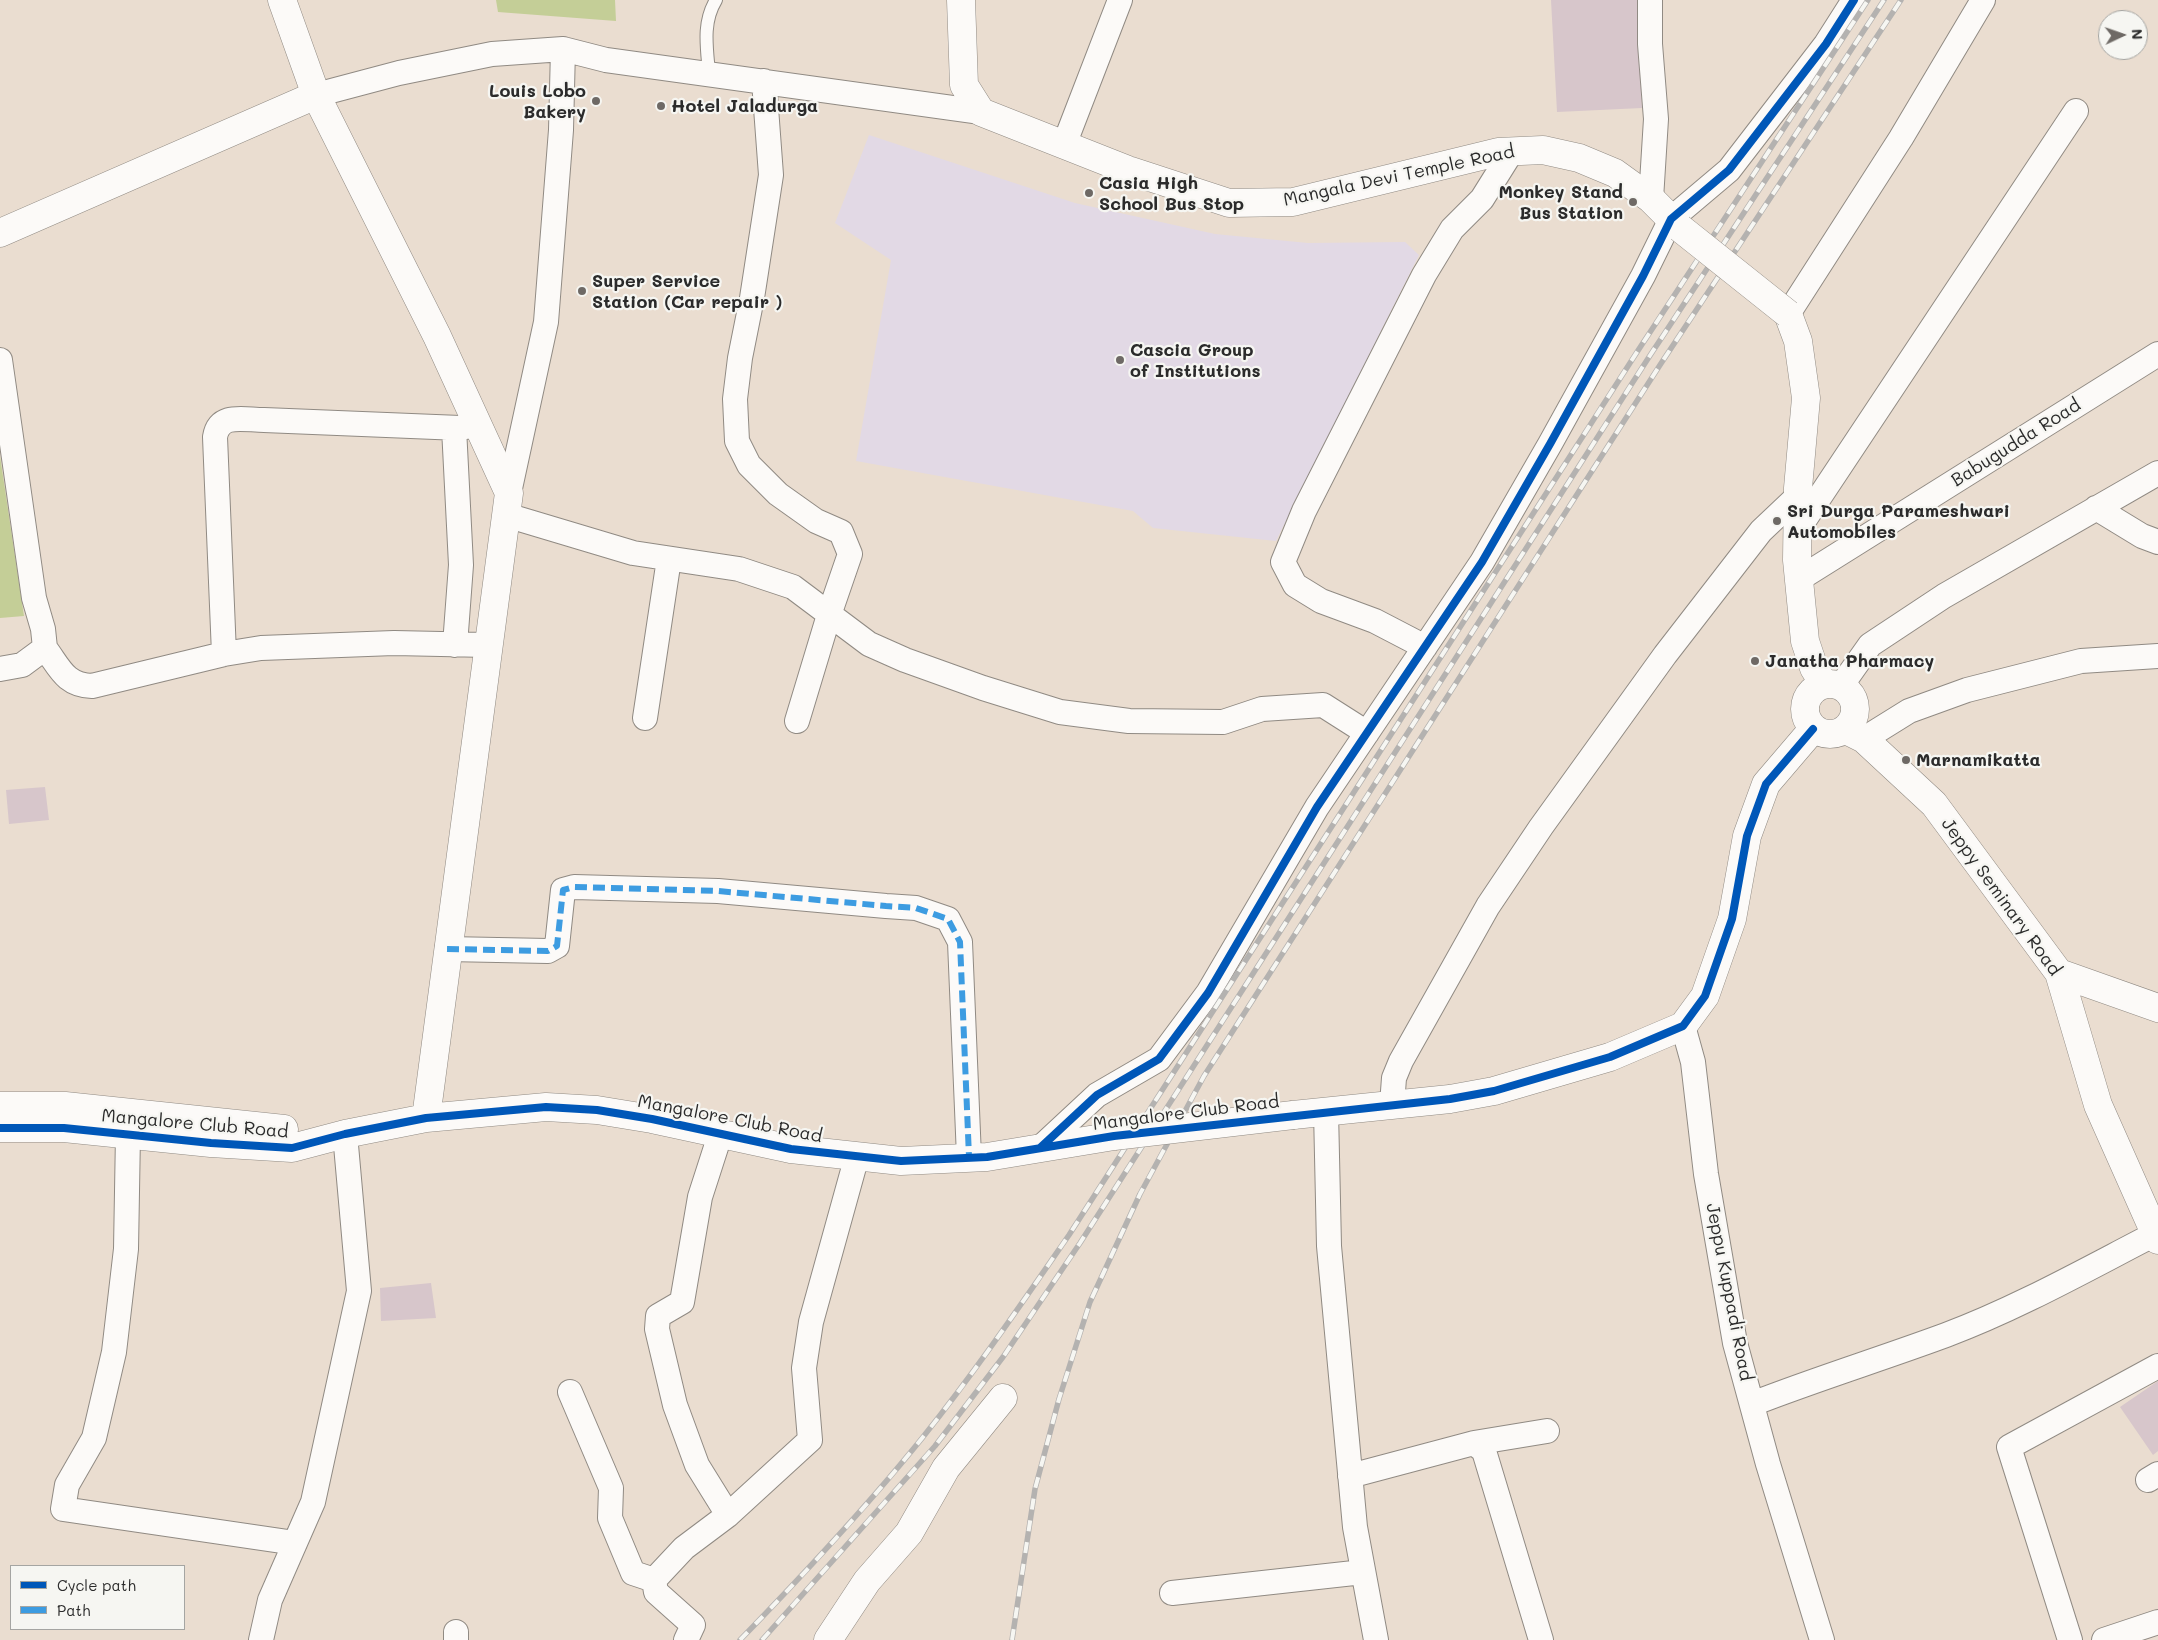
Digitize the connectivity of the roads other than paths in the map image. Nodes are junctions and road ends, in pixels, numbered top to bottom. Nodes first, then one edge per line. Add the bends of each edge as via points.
1 (282, 0) edge
2 (716, 0) edge
3 (961, 0) edge
4 (1120, 0) edge
5 (1650, 0) edge
6 (1854, 0) edge
7 (1983, 0) edge
8 (564, 49) junction
9 (709, 74) junction
10 (764, 81) junction
11 (316, 95) junction
12 (2076, 110) dead end
13 (981, 112) junction
14 (1064, 145) junction
15 (1512, 152) junction
16 (1651, 198) junction
17 (1676, 224) junction
18 (0, 234) edge
19 (1788, 314) junction
20 (2158, 354) edge
21 (0, 360) edge
22 (466, 427) junction
23 (2158, 473) edge
24 (1798, 496) junction
25 (508, 504) junction
26 (2096, 508) junction
27 (1797, 530) junction
28 (2158, 542) edge
29 (669, 559) junction
30 (1799, 579) junction
31 (828, 614) junction
32 (455, 645) junction
33 (488, 645) junction
34 (1425, 647) junction
35 (45, 648) junction
36 (224, 654) junction
37 (2158, 656) edge
38 (0, 669) edge
39 (1832, 685) junction
40 (645, 718) dead end
41 (797, 721) dead end
42 (1814, 729) junction
43 (1367, 733) junction
44 (1855, 734) junction
45 (447, 949) junction
46 (2059, 973) junction
47 (2158, 1008) edge
48 (1683, 1026) junction
49 (1392, 1105) junction
50 (0, 1106) edge
51 (1326, 1111) junction
52 (426, 1118) junction
53 (0, 1128) edge
54 (128, 1134) junction
55 (345, 1134) junction
56 (720, 1135) junction
57 (1040, 1148) junction
58 (857, 1156) junction
59 (969, 1157) junction
60 (2157, 1237) edge
61 (2158, 1366) edge
62 (570, 1392) dead end
63 (1003, 1398) dead end
64 (1752, 1404) junction
65 (1547, 1431) dead end
66 (1474, 1443) junction
67 (1350, 1476) junction
68 (728, 1515) junction
69 (295, 1543) junction
70 (1363, 1572) junction
71 (654, 1580) junction
72 (1172, 1592) dead end
73 (2158, 1622) edge
74 (261, 1640) edge
75 (686, 1640) edge
76 (828, 1640) edge
77 (1376, 1640) edge
78 (1541, 1640) edge
79 (1822, 1640) edge
80 (2070, 1640) edge
81 (2104, 1640) edge

1 - 11 street
2 - 9 lane via 709,11 706,35
3 - 13 street via 964,85
4 - 14 street
5 - 16 street via 1656,119
6 - 17 street via 1826,44 1729,170
7 - 19 street via 1901,138
8 - 9 street via 606,60
8 - 11 street via 492,54 399,73
8 - 25 street via 546,322
9 - 10 street
10 - 13 street
10 - 31 street via 771,175 740,358 735,400 737,441 749,465 778,494 816,522 842,532 850,554
11 - 18 street
11 - 22 street via 437,336
12 - 27 street
13 - 14 street, Mangala Devi Temple Road
14 - 15 street, Mangala Devi Temple Road via 1229,203 1293,202 1413,171 1498,152
15 - 16 street, Mangala Devi Temple Road via 1543,150 1579,158 1615,173
15 - 34 street via 1482,199 1452,230 1424,275 1304,511 1283,562 1295,585 1321,601 1375,621
16 - 17 street, Mangala Devi Temple Road
17 - 19 street, Mangala Devi Temple Road, bridge
17 - 34 street via 1643,276 1482,562
19 - 24 street via 1798,341 1806,398
20 - 30 street, Babugudda Road
21 - 35 street via 34,598
22 - 25 street
22 - 32 street
22 - 36 street via 232,419 216,427
23 - 26 street
24 - 27 street
24 - 49 street via 1761,530 1665,655 1514,865 1469,938 1401,1061 1394,1078
25 - 29 street via 633,554
25 - 33 street
26 - 28 street
26 - 39 street via 1944,596 1870,645
27 - 30 street
29 - 31 street via 739,569 793,587
29 - 40 street
30 - 39 street via 1805,641 1814,668
31 - 41 street
31 - 43 street via 869,644 904,660 1060,712 1129,721 1223,722 1262,709 1323,705
32 - 33 street
32 - 36 street via 336,644 261,648
33 - 45 street
34 - 43 street
35 - 36 street via 70,681 92,686
35 - 38 street via 22,665
37 - 44 street via 2081,661 1967,690 1909,710
39 - 42 street via 1816,688 1806,701 1806,719
39 - 44 street via 1851,696 1856,709 1852,723
42 - 44 street via 1830,735
42 - 48 street via 1766,784 1747,836 1732,919 1705,996
43 - 57 street via 1318,807 1208,993 1159,1059 1097,1095
44 - 46 street, Jeppy Seminary Road via 1934,804
45 - 52 street
45 - 59 street via 548,951 557,946 560,937 563,890 574,887 718,891 916,908 948,919 960,942
46 - 47 street
46 - 60 street, Jeppy Seminary Road via 2098,1105
48 - 49 street, Mangalore Club Road via 1610,1057 1494,1092
48 - 64 street, Jeppu Kuppadi Road via 1693,1062 1706,1174 1735,1343
49 - 51 street, Mangalore Club Road
50 - 55 street, Mangalore Club Road via 65,1106
51 - 57 street, Mangalore Club Road, bridge
51 - 67 street via 1329,1246
52 - 55 street, Mangalore Club Road
52 - 56 street, Mangalore Club Road via 546,1107 597,1110
53 - 54 street, Mangalore Club Road via 64,1128
54 - 55 street, Mangalore Club Road via 292,1148
54 - 69 street via 126,1249 114,1352 94,1438 67,1485 63,1509
55 - 69 street via 359,1290 313,1502
56 - 58 street, Mangalore Club Road via 791,1149
56 - 68 street via 700,1197 682,1302 658,1316 657,1329 675,1405 697,1465
57 - 59 street, Mangalore Club Road
58 - 59 street, Mangalore Club Road via 901,1161
58 - 68 street via 811,1322 804,1368 810,1440
60 - 64 street via 1947,1334
61 - 80 street via 2009,1447
62 - 71 street via 611,1488 610,1518 633,1573
63 - 76 street via 946,1468 909,1533 867,1581
64 - 79 street, Jeppu Kuppadi Road
65 - 66 street
66 - 67 street
66 - 78 street via 1484,1451
67 - 70 street
68 - 71 street via 684,1548
69 - 74 street via 270,1600
70 - 72 street
70 - 77 street
71 - 75 street via 656,1592 693,1625
73 - 81 street

